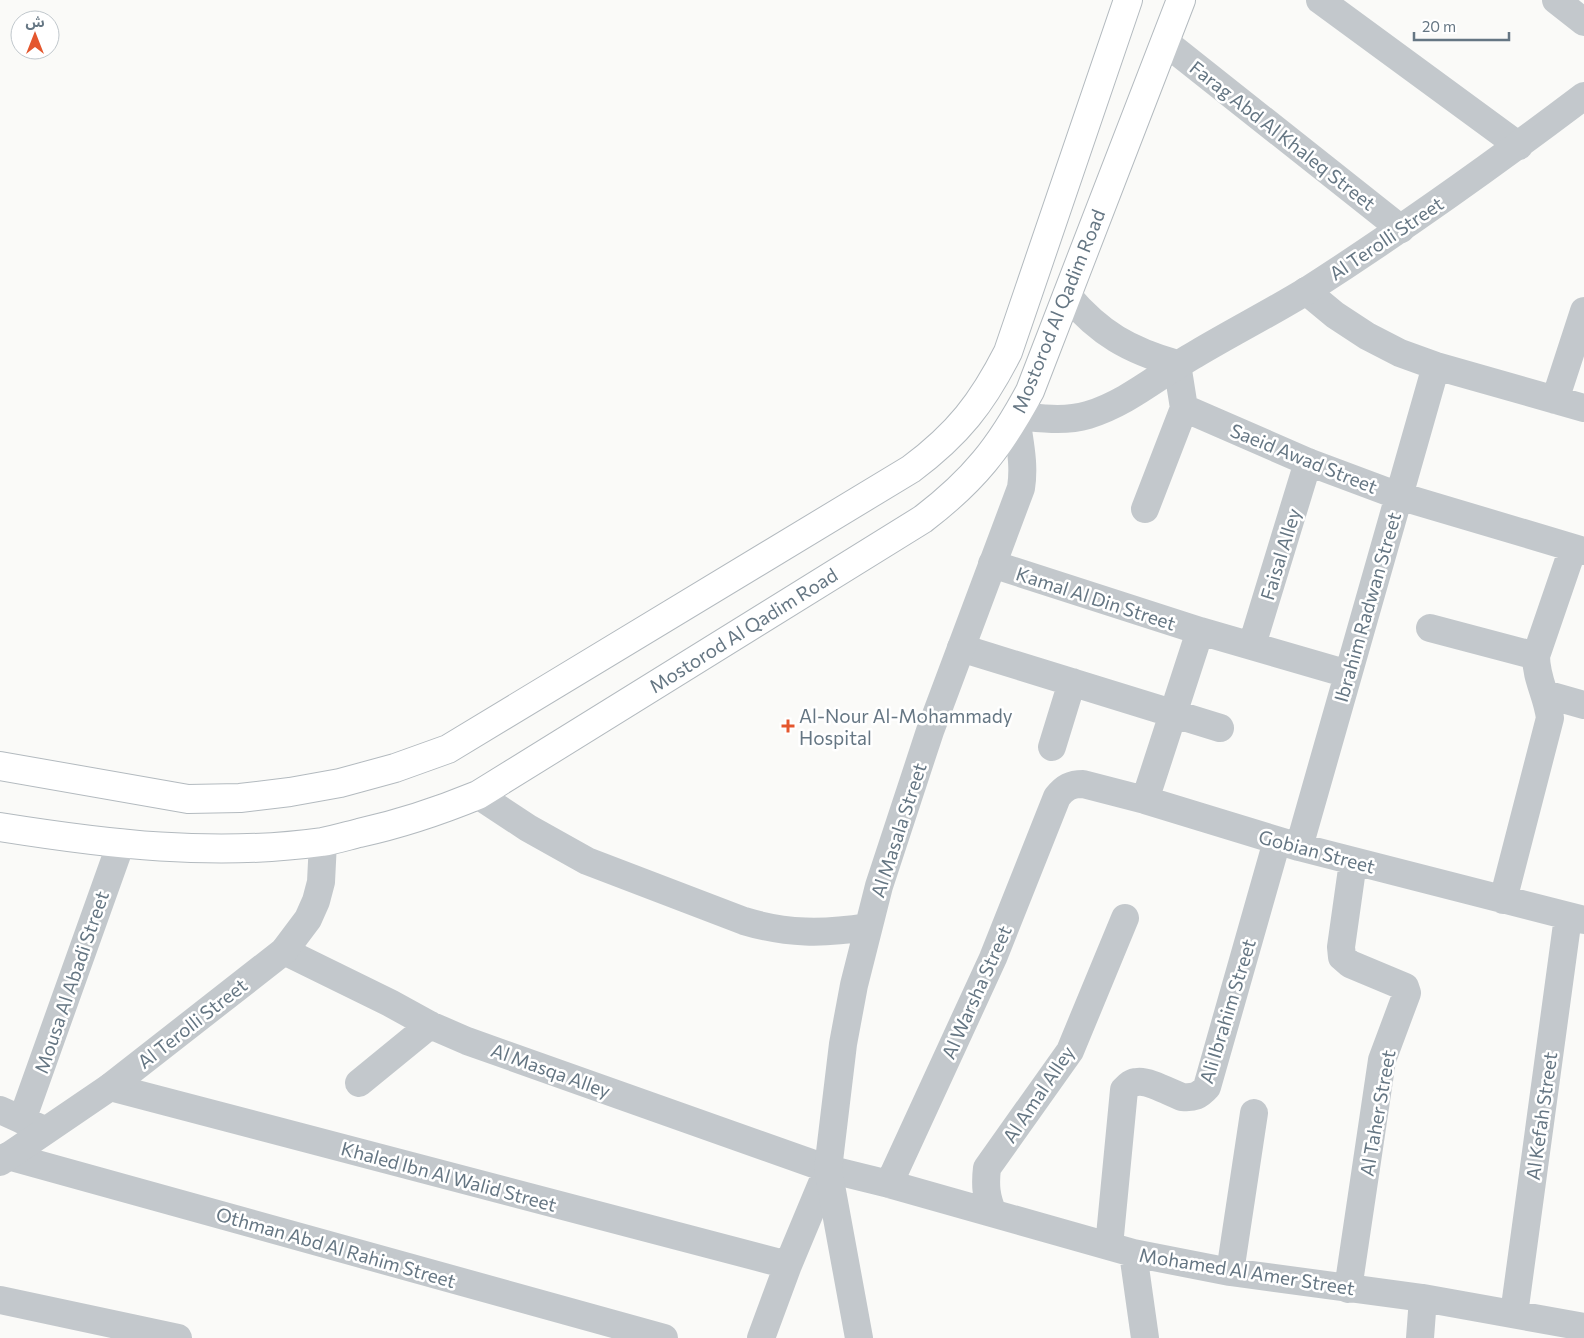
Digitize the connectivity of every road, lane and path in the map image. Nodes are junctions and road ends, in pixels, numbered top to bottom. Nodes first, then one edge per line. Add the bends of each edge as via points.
1 (1128, 0) edge
2 (1181, 0) edge
3 (1320, 0) edge
4 (1556, 0) edge
5 (1584, 22) edge
6 (1165, 42) junction
7 (1583, 99) edge
8 (1519, 146) junction
9 (1401, 229) junction
10 (1306, 291) junction
11 (1067, 296) junction
12 (1584, 311) edge
13 (1177, 364) junction
14 (1436, 366) junction
15 (1555, 400) junction
16 (1184, 408) junction
17 (1584, 408) edge
18 (1016, 416) junction
19 (1308, 462) junction
20 (1399, 496) junction
21 (1146, 509) dead end
22 (1578, 549) edge
23 (992, 564) junction
24 (1430, 628) dead end
25 (1200, 631) junction
26 (1252, 645) junction
27 (961, 648) junction
28 (1536, 656) junction
29 (1348, 674) junction
30 (1072, 682) junction
31 (1545, 694) junction
32 (1584, 705) edge
33 (1172, 713) junction
34 (1220, 728) dead end
35 (1052, 747) dead end
36 (0, 766) edge
37 (478, 795) junction
38 (1057, 797) joint
39 (1146, 800) junction
40 (0, 827) edge
41 (324, 842) junction
42 (120, 843) junction
43 (1288, 844) junction
44 (1352, 862) junction
45 (1503, 900) junction
46 (1125, 918) dead end
47 (1576, 918) edge
48 (868, 927) junction
49 (284, 951) junction
50 (430, 1025) junction
51 (359, 1083) dead end
52 (110, 1087) junction
53 (1254, 1114) dead end
54 (23, 1120) edge
55 (4, 1159) edge
56 (828, 1169) junction
57 (889, 1184) junction
58 (993, 1213) junction
59 (1121, 1250) junction
60 (788, 1265) junction
61 (1230, 1272) junction
62 (1348, 1289) junction
63 (1423, 1298) junction
64 (0, 1300) edge
65 (1514, 1314) junction
66 (1584, 1327) edge
67 (178, 1338) edge
68 (664, 1338) edge
69 (761, 1338) edge
70 (859, 1338) edge
71 (1145, 1338) edge
72 (1420, 1338) edge

1 - 36 main road, Mostorod Al Qadim Road via 1008,352 976,407 957,430 912,469 448,749 395,768 290,792 240,798 188,799
2 - 6 main road, Mostorod Al Qadim Road
3 - 8 street
4 - 5 street
6 - 9 street, Farag Abd Al Khaleq Street
6 - 11 main road, Mostorod Al Qadim Road
7 - 8 street, Al Terolli Street
8 - 9 street, Al Terolli Street
9 - 10 street, Al Terolli Street
10 - 13 street, Al Terolli Street
10 - 14 street via 1367,336
11 - 13 street via 1084,315 1127,346
11 - 18 main road, Mostorod Al Qadim Road via 1030,391
12 - 15 street
13 - 16 street
13 - 18 street, Al Terolli Street via 1119,404 1086,416 1051,420
14 - 15 street
14 - 20 street, Ibrahim Radwan Street
15 - 17 street
16 - 19 street, Saeid Awad Street
16 - 21 street
18 - 23 street, Al Masala Street via 1024,473
18 - 37 main road, Mostorod Al Qadim Road via 990,456 970,479 923,519
19 - 20 street, Saeid Awad Street
19 - 26 street, Faisal Alley
20 - 22 street, Saeid Awad Street
20 - 29 street, Ibrahim Radwan Street
22 - 28 street
23 - 25 street, Kamal Al Din Street
23 - 27 street, Al Masala Street
24 - 28 street
25 - 26 street, Kamal Al Din Street
25 - 33 street
26 - 29 street, Kamal Al Din Street
27 - 30 street
27 - 48 street, Al Masala Street via 930,731
28 - 31 street via 1536,670
29 - 43 street, Ibrahim Radwan Street
30 - 33 street
30 - 35 street
31 - 32 street
31 - 45 street via 1550,718
33 - 34 street
33 - 39 street
37 - 41 main road, Mostorod Al Qadim Road via 379,829
37 - 48 street via 587,861 744,922 811,933
38 - 39 street, Gobian Street via 1063,789 1083,784
38 - 57 street, Al Warsha Street via 993,958
39 - 43 street, Gobian Street
40 - 42 main road, Mostorod Al Qadim Road
41 - 42 main road, Mostorod Al Qadim Road via 230,849 184,849
41 - 49 street, Al Terolli Street via 316,901 308,919
42 - 54 street, Mousa Al Abadi Street
43 - 44 street, Gobian Street
43 - 59 street, Ali Ibrahim Street via 1207,1087 1196,1097 1189,1098 1144,1082 1136,1082 1124,1090
44 - 45 street, Gobian Street
44 - 62 street, Al Taher Street via 1342,957 1350,964 1404,986 1407,993 1382,1060
45 - 47 street, Gobian Street
46 - 58 street, Al Amal Alley via 1070,1050 987,1168 986,1191
47 - 65 street, Al Kefah Street
48 - 56 street, Al Masala Street via 843,1044
49 - 50 street, Al Masqa Alley
49 - 52 street, Al Terolli Street
50 - 51 street
50 - 56 street, Al Masqa Alley
52 - 54 street, Al Terolli Street
52 - 60 street, Khaled Ibn Al Walid Street
53 - 61 street
54 - 55 street, Al Terolli Street
55 - 68 street, Othman Abd Al Rahim Street
56 - 57 street, Mohamed Al Amer Street
56 - 60 street
56 - 70 street
57 - 58 street, Mohamed Al Amer Street
58 - 59 street, Mohamed Al Amer Street
59 - 61 street, Mohamed Al Amer Street
59 - 71 street
60 - 69 street
61 - 62 street, Mohamed Al Amer Street
62 - 63 street, Mohamed Al Amer Street
63 - 65 street, Mohamed Al Amer Street
63 - 72 street
64 - 67 street
65 - 66 street, Mohamed Al Amer Street

